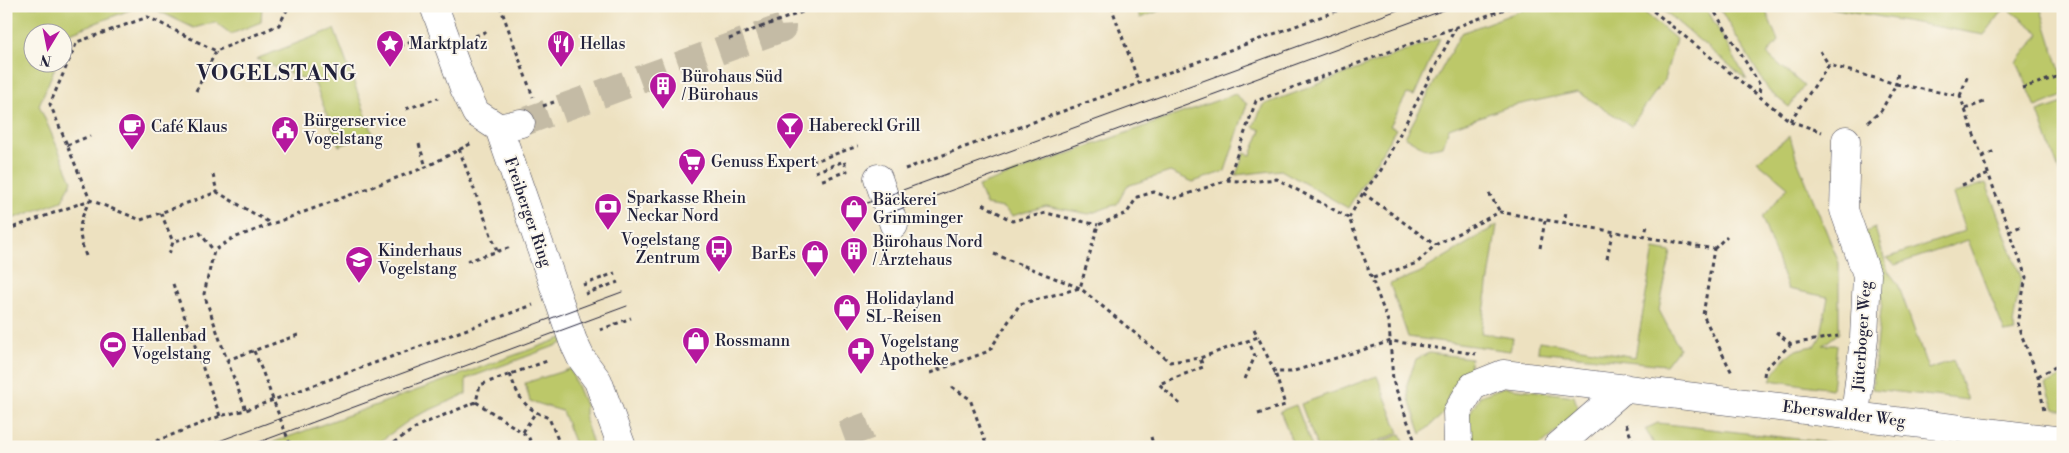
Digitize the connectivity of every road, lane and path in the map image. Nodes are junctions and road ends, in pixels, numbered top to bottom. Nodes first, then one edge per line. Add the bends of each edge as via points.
1 (289, 6) edge
2 (434, 6) edge
3 (500, 6) edge
4 (819, 6) edge
5 (1111, 6) edge
6 (1350, 6) edge
7 (1513, 6) edge
8 (1647, 6) edge
9 (1711, 6) edge
10 (1456, 27) junction
11 (729, 39) dead end
12 (412, 41) dead end
13 (216, 51) junction
14 (385, 51) dead end
15 (1820, 51) dead end
16 (1829, 65) junction
17 (1898, 72) dead end
18 (1968, 75) dead end
19 (2063, 75) edge
20 (1139, 83) junction
21 (1896, 84) junction
22 (2022, 88) dead end
23 (196, 91) dead end
24 (1960, 96) junction
25 (1759, 97) junction
26 (436, 98) dead end
27 (533, 99) dead end
28 (554, 102) dead end
29 (1984, 102) dead end
30 (406, 109) dead end
31 (1965, 109) junction
32 (519, 120) junction
33 (1790, 121) junction
34 (90, 136) dead end
35 (1846, 140) junction
36 (67, 144) junction
37 (419, 144) dead end
38 (858, 146) dead end
39 (459, 149) junction
40 (1995, 151) dead end
41 (1982, 156) junction
42 (812, 162) dead end
43 (426, 167) junction
44 (815, 172) dead end
45 (1989, 174) junction
46 (214, 175) dead end
47 (878, 178) joint
48 (1228, 180) junction
49 (820, 181) dead end
50 (1962, 185) dead end
51 (217, 192) junction
52 (1489, 193) dead end
53 (1363, 194) junction
54 (90, 200) junction
55 (983, 204) dead end
56 (1566, 211) dead end
57 (1500, 212) junction
58 (161, 213) junction
59 (1349, 218) junction
60 (1545, 221) junction
61 (270, 223) junction
62 (894, 225) dead end
63 (1098, 225) junction
64 (1564, 225) junction
65 (1647, 226) dead end
66 (2022, 226) dead end
67 (6, 230) edge
68 (2009, 231) junction
69 (1612, 233) junction
70 (1727, 236) dead end
71 (537, 238) junction
72 (1644, 238) junction
73 (173, 242) junction
74 (1435, 245) junction
75 (1540, 248) dead end
76 (1714, 249) junction
77 (214, 251) junction
78 (497, 252) junction
79 (169, 254) dead end
80 (994, 254) dead end
81 (86, 256) dead end
82 (1607, 259) dead end
83 (467, 261) dead end
84 (1373, 278) junction
85 (618, 282) dead end
86 (173, 284) dead end
87 (586, 285) dead end
88 (1080, 288) junction
89 (567, 292) junction
90 (632, 318) dead end
91 (1254, 329) dead end
92 (1776, 332) dead end
93 (298, 334) dead end
94 (1258, 336) junction
95 (1864, 338) junction
96 (1248, 340) junction
97 (1390, 342) junction
98 (1791, 344) junction
99 (577, 349) junction
100 (254, 351) junction
101 (1200, 358) junction
102 (227, 360) junction
103 (2063, 362) edge
104 (1275, 372) junction
105 (930, 373) dead end
106 (510, 374) junction
107 (1503, 374) junction
108 (2038, 376) junction
109 (1245, 379) dead end
110 (952, 387) dead end
111 (1625, 388) junction
112 (1730, 400) junction
113 (476, 402) junction
114 (1180, 404) dead end
115 (1760, 404) junction
116 (246, 410) junction
117 (535, 413) junction
118 (1258, 414) dead end
119 (220, 416) junction
120 (1855, 416) junction
121 (523, 432) junction
122 (1151, 437) dead end
123 (1956, 437) edge
124 (2052, 440) edge
125 (1456, 446) edge
126 (141, 447) edge
127 (290, 447) edge
128 (387, 447) edge
129 (533, 447) edge
130 (561, 447) edge
131 (622, 447) edge
132 (987, 447) edge
133 (1154, 447) edge
134 (1417, 447) edge
135 (1557, 447) edge

1 - 13 path via 279,25
2 - 32 street via 476,113
3 - 27 path
4 - 11 path, bridge
5 - 20 path
6 - 20 path
7 - 10 path
8 - 25 path
9 - 25 path via 1760,85
10 - 48 path via 1256,101
10 - 53 path via 1385,161
12 - 14 path
13 - 23 path
13 - 36 path via 148,17 77,42 50,104
15 - 16 path
16 - 21 path
16 - 33 path
17 - 21 path
18 - 24 path
19 - 22 path
20 - 47 path
21 - 24 path
21 - 35 path via 1881,111
24 - 31 path
25 - 33 path
26 - 30 path
28 - 32 path
29 - 31 path
31 - 41 path
32 - 39 path
32 - 71 street, Freiberger Ring
33 - 35 path
34 - 36 path
35 - 95 street, Jüterboger Weg via 1844,210 1867,275
36 - 54 path
37 - 43 path
38 - 42 path
39 - 43 path
39 - 78 path
40 - 41 path
41 - 45 path
43 - 61 path
44 - 49 path via 844,161 847,171
45 - 50 path
45 - 68 path
46 - 51 path
47 - 62 street
48 - 59 path via 1277,179
48 - 63 path via 1173,199 1154,192 1137,197 1128,213
51 - 58 path
51 - 61 path
52 - 57 path
53 - 59 path
53 - 74 path
54 - 58 path via 141,220
54 - 67 path
54 - 81 path via 81,218 79,238
55 - 63 path via 1012,221 1046,213
56 - 64 path
57 - 60 path
57 - 74 path
58 - 73 path
59 - 84 path
60 - 64 path
60 - 75 path
61 - 77 path via 231,239
63 - 88 path
64 - 69 path
65 - 72 path
66 - 68 path
68 - 108 path via 2026,277 2017,324
69 - 72 path
69 - 82 path
70 - 76 path
71 - 78 path
71 - 89 street, Freiberger Ring
72 - 76 path
73 - 77 path via 200,233
73 - 79 path
74 - 84 path via 1417,262
76 - 112 path via 1703,315 1733,371
77 - 102 path via 204,294
78 - 83 path
80 - 88 path
84 - 97 path via 1389,324
85 - 89 path via 580,296
86 - 119 path
87 - 89 path via 615,274
88 - 101 path via 1170,362
88 - 105 path via 1020,304 989,351
89 - 99 street, Freiberger Ring
89 - 116 path
90 - 99 path via 601,328 590,342
91 - 94 path
92 - 98 path
93 - 100 path
94 - 96 path
94 - 104 path
95 - 98 path via 1838,336
95 - 120 street, Jüterboger Weg
96 - 101 path
96 - 109 path via 1255,356
97 - 104 path via 1290,372
97 - 107 path via 1496,357
97 - 134 path via 1393,381
98 - 115 path via 1765,369
99 - 106 path
99 - 131 street, Freiberger Ring via 598,381
100 - 102 path
100 - 127 path, bridge
101 - 114 path via 1203,366 1160,384
102 - 116 path
103 - 108 path
104 - 118 path via 1285,405
106 - 113 path via 480,385
106 - 117 path via 517,395
107 - 111 street, Eberswalder Weg
107 - 125 street, Eberswalder Weg via 1473,386 1457,412
108 - 124 path
110 - 132 path via 970,399
111 - 112 street, Eberswalder Weg
111 - 135 street
112 - 115 street, Eberswalder Weg
113 - 121 path
113 - 128 path via 420,425
115 - 120 street, Eberswalder Weg
116 - 119 path
117 - 121 path
117 - 130 path via 549,418
119 - 126 path
120 - 123 street, Eberswalder Weg
121 - 129 path
122 - 133 path
123 - 124 street, Eberswalder Weg

